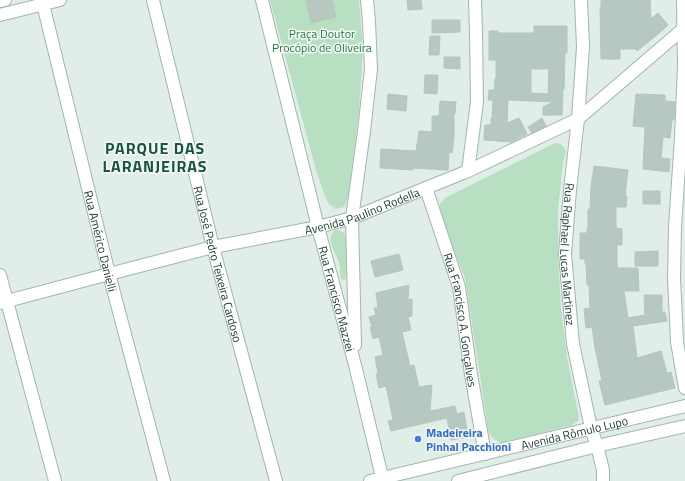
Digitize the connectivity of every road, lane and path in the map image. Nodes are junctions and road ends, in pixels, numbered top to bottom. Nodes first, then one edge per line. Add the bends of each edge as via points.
1 (5, 0) edge
2 (60, 0) edge
3 (153, 0) edge
4 (262, 0) edge
5 (367, 0) edge
6 (475, 0) edge
7 (581, 0) edge
8 (683, 0) edge
9 (0, 1) edge
10 (43, 2) edge
11 (0, 15) edge
12 (683, 29) junction
13 (578, 119) junction
14 (468, 171) junction
15 (426, 188) junction
16 (352, 218) junction
17 (318, 227) junction
18 (213, 247) junction
19 (109, 274) junction
20 (0, 275) edge
21 (3, 302) edge
22 (355, 365) junction
23 (685, 388) edge
24 (685, 406) edge
25 (685, 426) edge
26 (590, 428) junction
27 (596, 446) junction
28 (485, 454) junction
29 (382, 480) edge
30 (55, 481) edge
31 (164, 481) edge
32 (276, 481) edge
33 (370, 481) edge
34 (458, 481) edge
35 (603, 481) edge

1 - 9 street
2 - 10 street
3 - 18 street, Rua José Pedro Teixeira Cardoso
4 - 17 street, Rua Francisco Mazzei
5 - 16 street via 371,69
6 - 14 street via 477,102
7 - 13 street, Rua Raphael Lucas Martinez via 582,47
8 - 12 street
10 - 11 street
10 - 19 street, Rua Américo Danielli
12 - 13 street, Avenida Paulino Rodella
12 - 23 street via 684,65 674,278 677,342
13 - 14 street, Avenida Paulino Rodella
13 - 26 street, Rua Raphael Lucas Martinez via 565,254 573,344
14 - 15 street, Avenida Paulino Rodella
15 - 16 street, Avenida Paulino Rodella
15 - 28 street, Rua Francisco A. Gonçalves via 459,287
16 - 17 street, Avenida Paulino Rodella
16 - 22 street
17 - 18 street, Avenida Paulino Rodella
17 - 22 street, Rua Francisco Mazzei
18 - 19 street, Avenida Paulino Rodella
18 - 32 street, Rua José Pedro Teixeira Cardoso
19 - 21 street, Avenida Paulino Rodella
19 - 31 street, Rua Américo Danielli
20 - 21 street
21 - 30 street
22 - 29 street, Rua Francisco Mazzei
24 - 26 street, Avenida Rômulo Lupo
25 - 27 street, Avenida Rômulo Lupo
26 - 27 street, Rua Raphael Lucas Martinez
26 - 28 street, Avenida Rômulo Lupo
27 - 34 street, Avenida Rômulo Lupo
27 - 35 street, Rua Raphael Lucas Martinez
28 - 29 street, Avenida Rômulo Lupo
29 - 33 street, Avenida Rômulo Lupo

